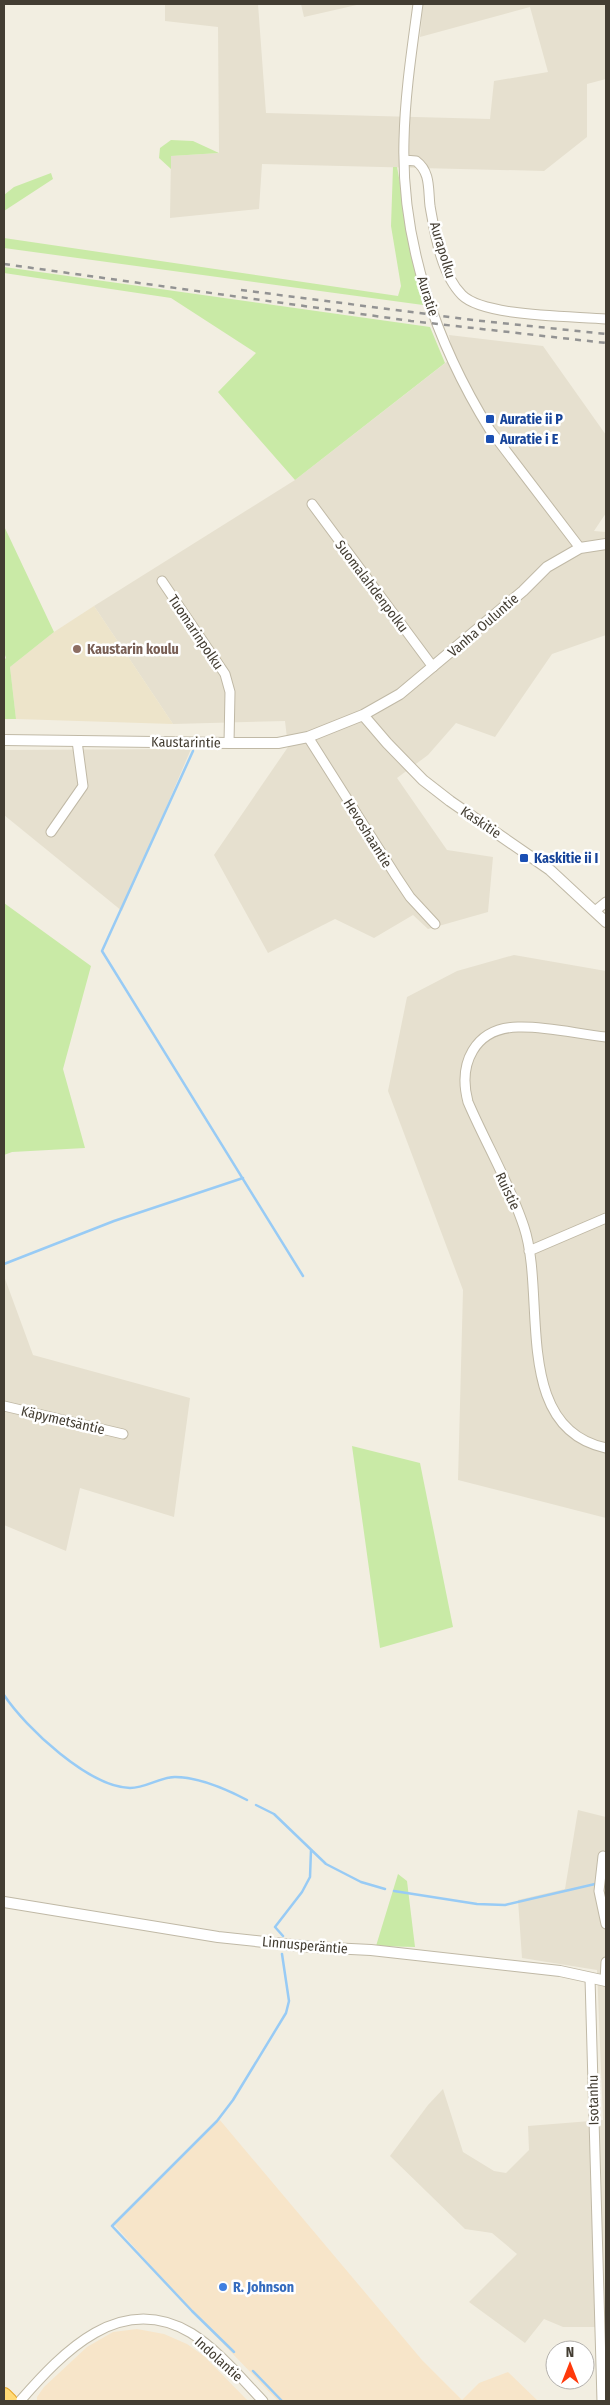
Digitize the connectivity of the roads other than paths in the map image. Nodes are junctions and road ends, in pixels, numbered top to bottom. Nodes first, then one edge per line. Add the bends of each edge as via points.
1 (418, 4) edge
2 (404, 160) junction
3 (606, 319) edge
4 (312, 504) dead end
5 (606, 544) edge
6 (580, 548) junction
7 (162, 582) dead end
8 (433, 667) junction
9 (363, 715) junction
10 (308, 737) junction
11 (4, 740) edge
12 (77, 740) junction
13 (229, 743) junction
14 (50, 832) dead end
15 (606, 902) edge
16 (595, 911) junction
17 (606, 922) edge
18 (435, 924) dead end
19 (606, 1037) edge
20 (606, 1218) edge
21 (530, 1251) junction
22 (4, 1406) edge
23 (123, 1434) dead end
24 (606, 1448) edge
25 (603, 1856) dead end
26 (4, 1902) edge
27 (606, 1924) edge
28 (606, 1962) edge
29 (590, 1978) junction
30 (606, 1981) edge
31 (4, 2395) edge
32 (604, 2397) edge
33 (10, 2401) edge
34 (20, 2401) edge
35 (263, 2401) edge

1 - 2 street, Auratie via 404,120
2 - 3 street, Aurapolku via 416,161 426,174 444,261 452,282 463,296 479,305 504,310
2 - 6 street, Auratie via 407,212 419,271 448,350 490,430
4 - 8 street, Suomalahdenpolku
5 - 6 street, Vanha Ouluntie
6 - 8 street, Vanha Ouluntie via 547,567
7 - 13 street, Tuomarinpolku via 225,674 230,692
8 - 9 street, Vanha Ouluntie via 400,694
9 - 10 street, Kaustarintie
9 - 16 street, Kaskitie via 423,780 550,870
10 - 13 street, Kaustarintie via 278,743
10 - 18 street, Hevoshaantie via 410,897
11 - 12 street, Kaustarintie
12 - 13 street, Kaustarintie
12 - 14 street via 83,786
15 - 16 street
16 - 17 street, Kaskitie
19 - 21 street, Ruistie via 529,1027 509,1028 481,1040 467,1061 464,1087 468,1102 525,1228
20 - 21 street
21 - 24 street, Ruistie via 541,1370 552,1410 576,1437
22 - 23 street, Käpymetsäntie
25 - 27 street via 599,1891
26 - 29 street, Linnusperäntie via 218,1937 371,1950 560,1971
28 - 30 street
29 - 30 street, Linnusperäntie
29 - 32 street, Isotanhu
31 - 33 highway
34 - 35 street, Indolantie via 37,2381 96,2331 113,2323 146,2319 175,2325 197,2338

